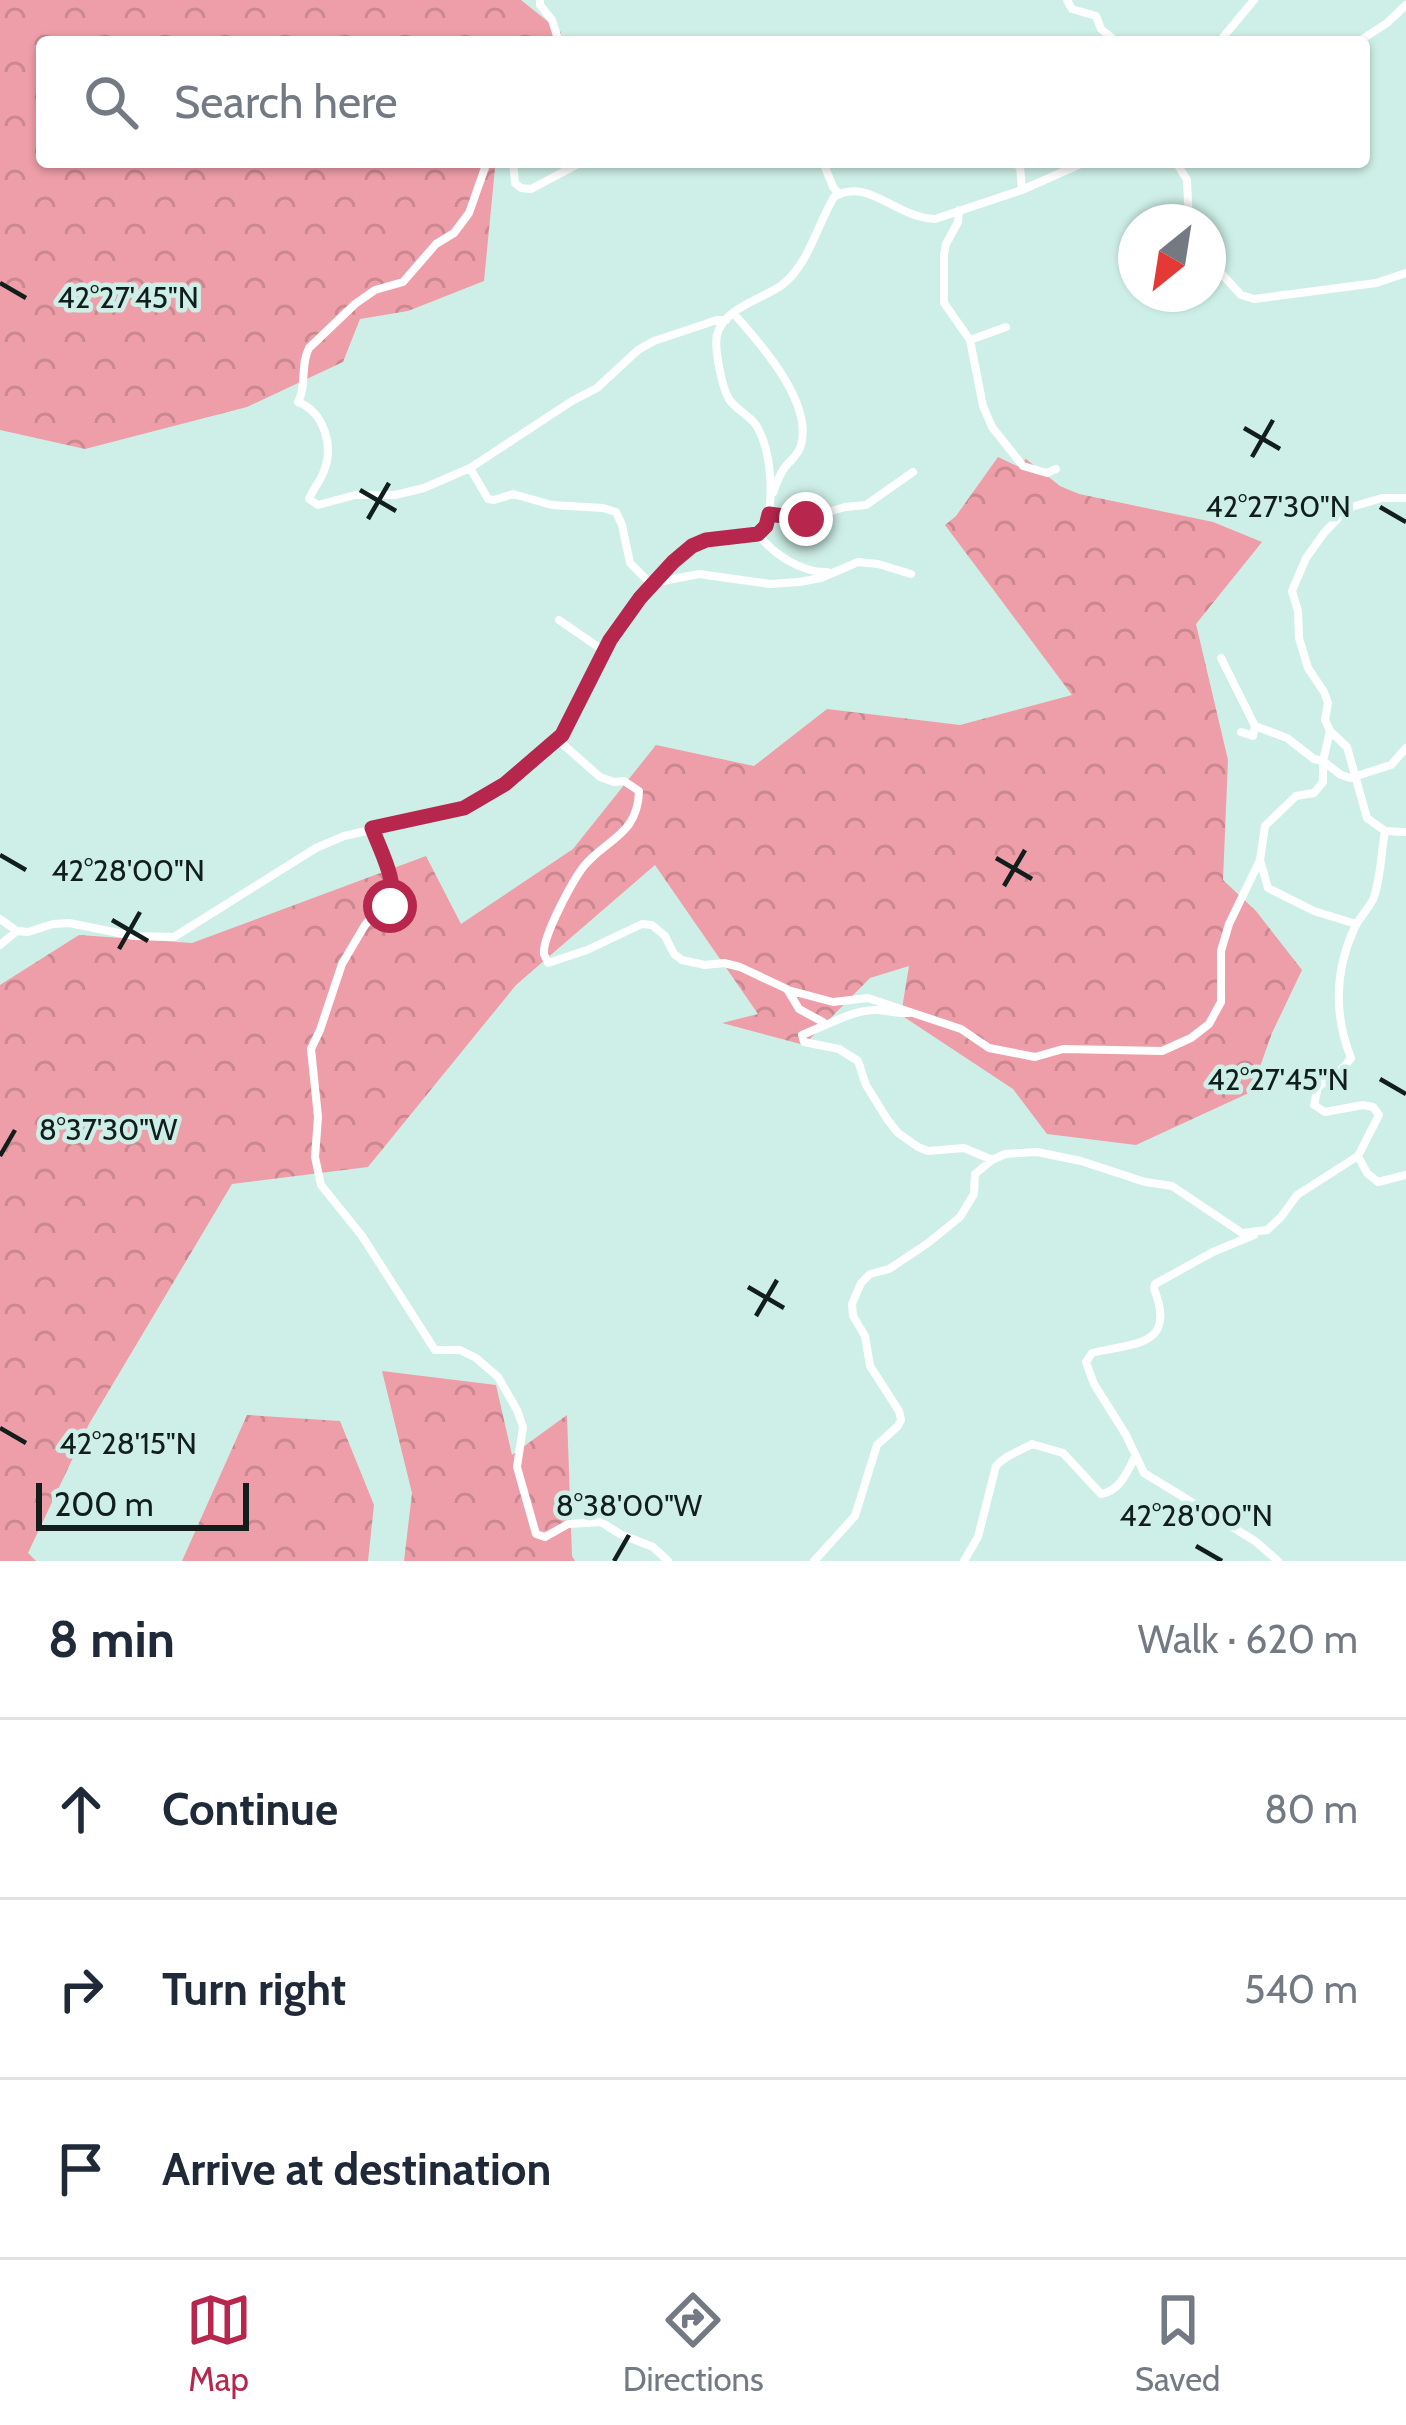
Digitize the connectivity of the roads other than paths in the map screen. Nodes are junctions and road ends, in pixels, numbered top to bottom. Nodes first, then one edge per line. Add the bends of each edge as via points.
1 (540, 0) edge
2 (1066, 0) edge
3 (1254, 0) edge
4 (1406, 5) edge
5 (557, 36) edge
6 (1109, 36) edge
7 (1224, 36) edge
8 (1367, 36) edge
9 (485, 168) edge
10 (514, 168) edge
11 (571, 168) edge
12 (825, 168) edge
13 (1020, 168) edge
14 (1072, 168) edge
15 (1180, 168) edge
16 (1022, 190) junction
17 (838, 193) junction
18 (1189, 204) edge
19 (959, 209) junction
20 (1406, 273) edge
21 (1226, 279) edge
22 (730, 317) junction
23 (1006, 327) dead end
24 (970, 340) junction
25 (470, 468) junction
26 (1056, 470) dead end
27 (914, 472) dead end
28 (1406, 498) edge
29 (770, 499) junction
30 (769, 514) junction
31 (758, 534) junction
32 (838, 570) junction
33 (911, 574) dead end
34 (654, 584) junction
35 (559, 620) dead end
36 (604, 651) junction
37 (1221, 658) dead end
38 (1255, 726) junction
39 (1330, 731) junction
40 (1241, 732) dead end
41 (558, 740) junction
42 (1406, 748) edge
43 (1323, 760) junction
44 (1391, 765) junction
45 (1401, 770) dead end
46 (1357, 778) junction
47 (372, 828) junction
48 (1385, 831) junction
49 (1406, 832) edge
50 (1260, 860) junction
51 (0, 919) edge
52 (1356, 924) junction
53 (17, 932) junction
54 (0, 945) edge
55 (787, 989) junction
56 (914, 1012) junction
57 (823, 1026) junction
58 (1358, 1156) junction
59 (992, 1160) junction
60 (1406, 1175) edge
61 (1267, 1230) junction
62 (1136, 1457) junction
63 (668, 1561) edge
64 (814, 1561) edge
65 (964, 1561) edge
66 (1278, 1561) edge

1 - 5 street
2 - 6 street via 1096,16
3 - 7 street
4 - 8 street
9 - 25 street via 454,233 403,282 355,304 309,349 298,402 324,428 327,464 309,499 319,505 424,488
10 - 11 street via 515,183 531,189
12 - 17 street
13 - 16 street
14 - 16 street
15 - 18 street
16 - 19 street
17 - 19 street via 866,192 921,218
17 - 22 street via 791,276
19 - 24 street via 944,255 944,303
20 - 21 street via 1254,299
22 - 25 street via 638,350 597,388
22 - 29 street via 716,340 725,389 758,429
22 - 29 street via 776,364 800,420 801,445
23 - 24 street
24 - 26 street via 992,427 1024,466
25 - 34 street via 488,499 513,494 616,512 630,563
27 - 30 street via 866,505 806,519
28 - 39 street via 1348,508 1306,558 1292,591
29 - 30 street
30 - 31 street
31 - 32 street via 796,565
31 - 34 street via 699,542
32 - 33 street via 863,562
32 - 34 street via 784,583 699,574
34 - 36 street
35 - 36 street
36 - 41 street
37 - 38 street
38 - 40 street via 1253,736
38 - 43 street
39 - 43 street
39 - 46 street via 1347,747
41 - 47 street via 472,804
41 - 55 street via 600,777 634,785 639,809 574,882 548,936 548,963 642,924 659,930 682,960 740,967
42 - 44 street
43 - 46 street
43 - 50 street via 1314,793 1296,796 1265,826
44 - 45 street
44 - 46 street
46 - 48 street via 1367,818
47 - 53 street via 307,853 175,937 77,923
47 - 63 street via 394,898 365,925 342,964 311,1049 321,1184 435,1350 460,1350 498,1377 523,1427 517,1467 536,1534 601,1522
48 - 49 street
48 - 52 street via 1374,898
50 - 52 street via 1268,888
50 - 56 street via 1221,952 1221,1002 1209,1024 1162,1051 1063,1049 1035,1057 989,1048
51 - 53 street
52 - 58 street via 1338,992 1351,1058 1318,1087 1314,1105 1325,1112 1373,1107 1378,1114
53 - 54 street
55 - 56 street
55 - 57 street
56 - 57 street via 861,1011
57 - 59 street via 801,1039 858,1061 898,1133 928,1151 964,1148
58 - 60 street via 1378,1182
58 - 61 street via 1297,1195
59 - 61 street via 1037,1152 1081,1161 1172,1186 1242,1233
59 - 64 street via 975,1174 960,1217 857,1289 853,1316 866,1336 869,1366 901,1420 878,1445 855,1516
61 - 62 street via 1156,1285 1155,1333 1086,1362
62 - 65 street via 1102,1494 1063,1453 1032,1444 1004,1458
62 - 66 street via 1152,1480

